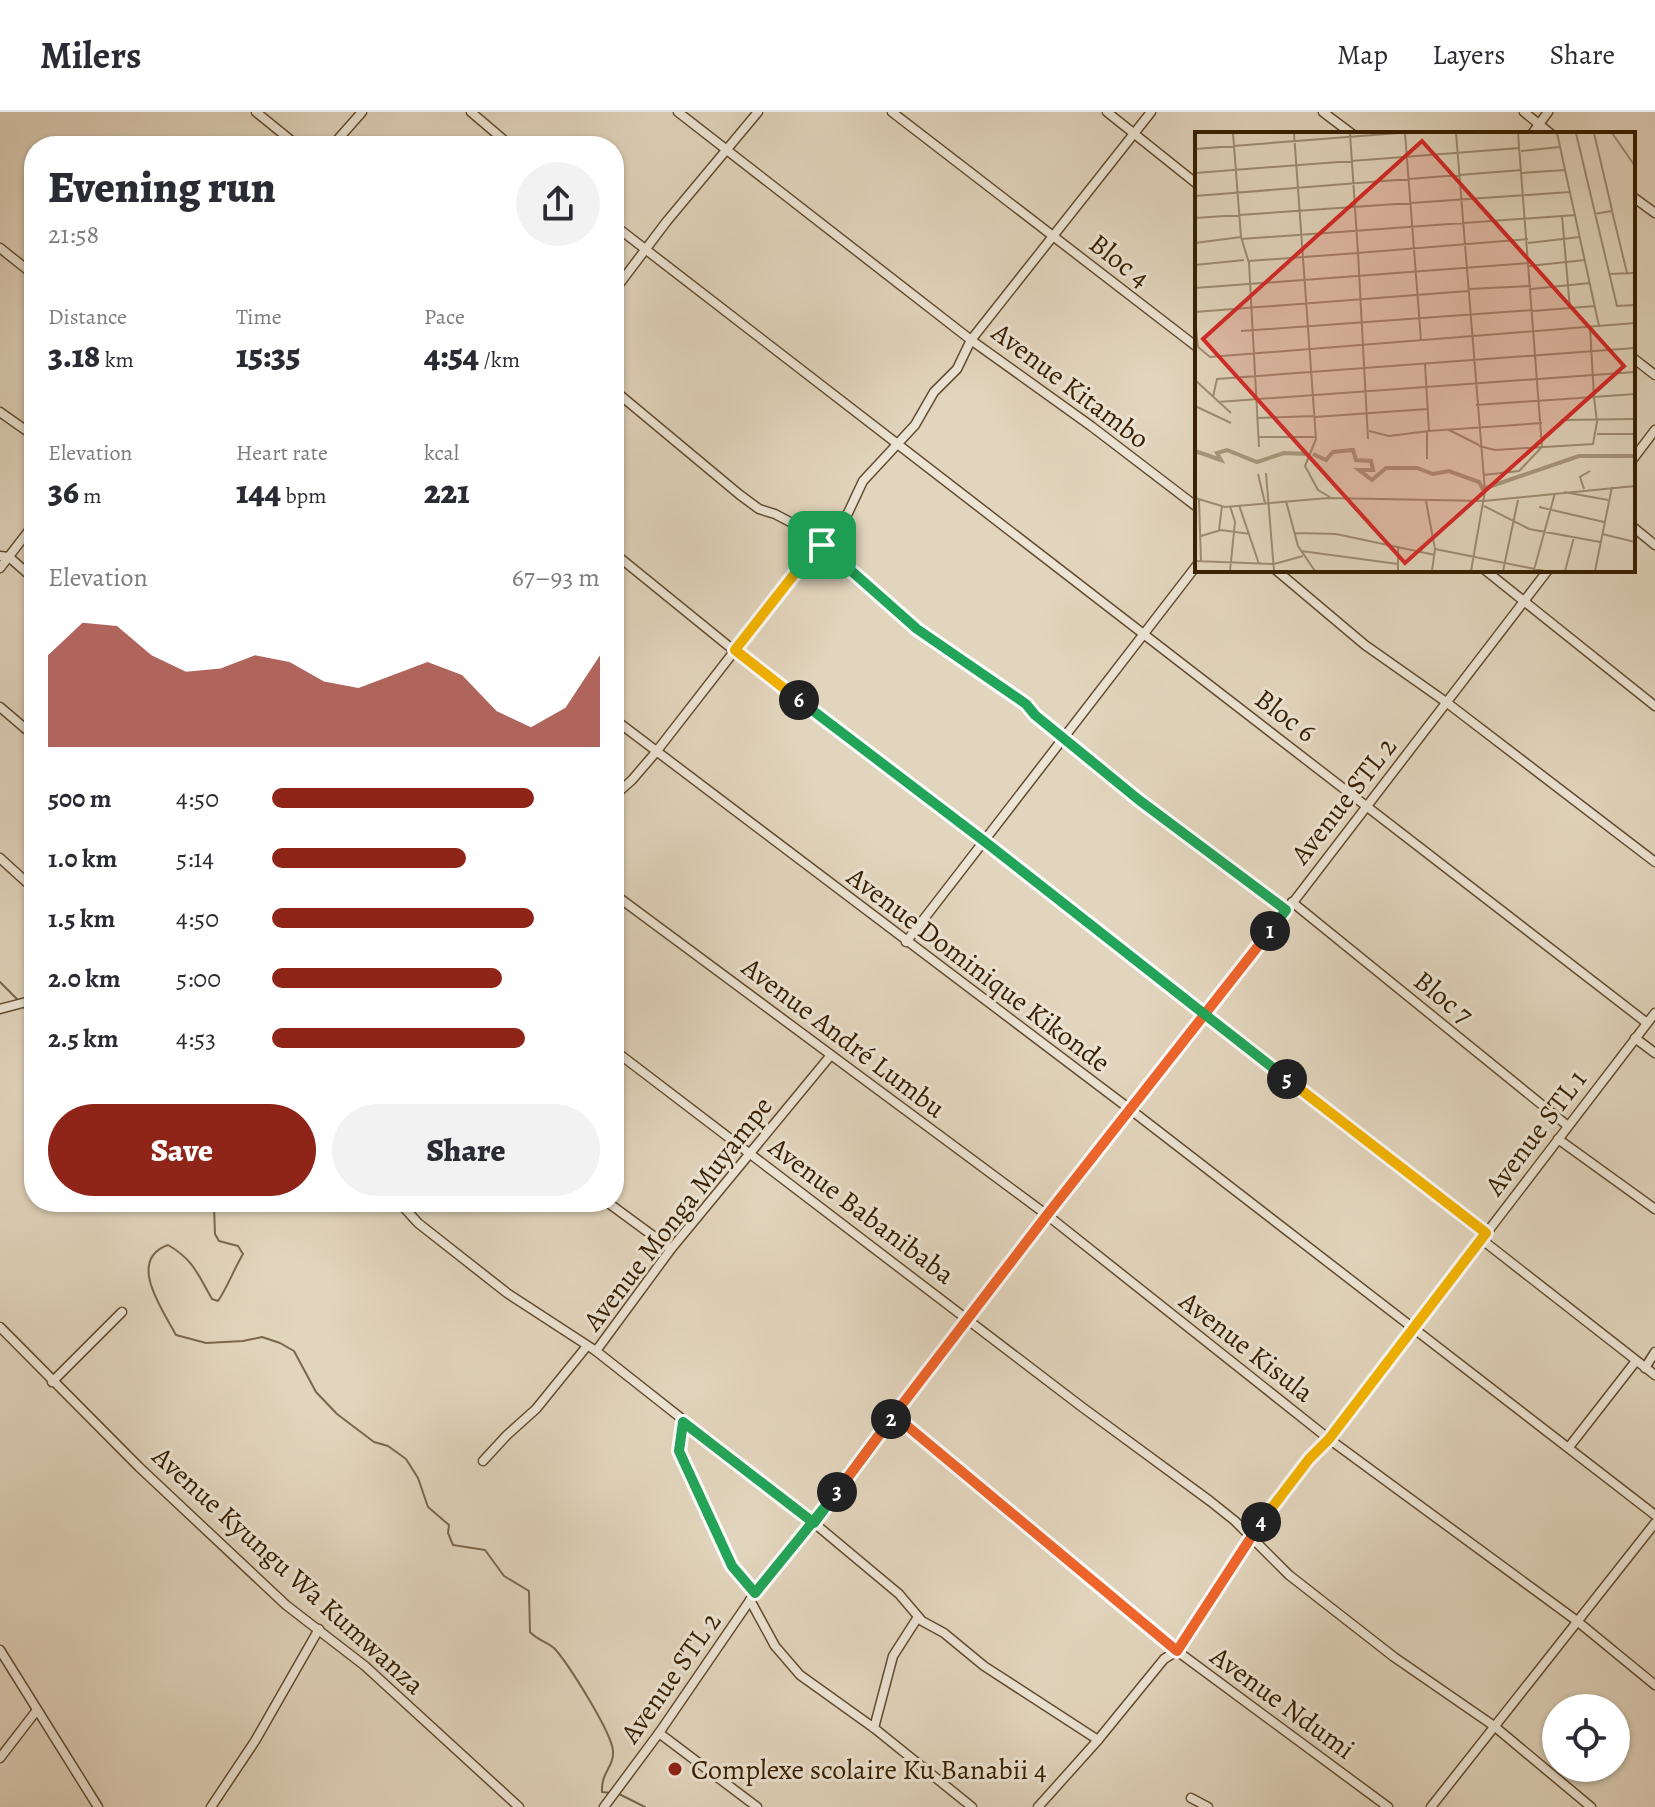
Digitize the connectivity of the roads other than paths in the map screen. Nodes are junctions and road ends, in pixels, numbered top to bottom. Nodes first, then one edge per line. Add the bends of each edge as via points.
1 (256, 112) edge
2 (362, 112) edge
3 (471, 112) edge
4 (678, 112) edge
5 (758, 112) edge
6 (892, 112) edge
7 (1107, 112) edge
8 (1151, 112) edge
9 (1323, 112) edge
10 (1524, 112) edge
11 (1548, 112) edge
12 (1539, 125) junction
13 (1349, 132) edge
14 (1534, 132) edge
15 (1548, 132) edge
16 (1134, 135) junction
17 (286, 136) edge
18 (341, 136) edge
19 (499, 136) edge
20 (727, 152) junction
21 (1195, 182) edge
22 (1635, 198) edge
23 (1655, 213) edge
24 (624, 233) edge
25 (1054, 237) junction
26 (0, 248) edge
27 (646, 250) junction
28 (24, 267) edge
29 (624, 278) edge
30 (971, 340) junction
31 (1195, 345) edge
32 (1635, 360) edge
33 (1655, 375) edge
34 (624, 398) edge
35 (0, 412) edge
36 (24, 429) edge
37 (1655, 430) edge
38 (897, 444) junction
39 (1635, 456) edge
40 (1195, 505) edge
41 (1635, 529) edge
42 (24, 535) edge
43 (822, 545) junction
44 (1655, 545) edge
45 (4, 556) edge
46 (624, 561) edge
47 (0, 568) edge
48 (1195, 568) edge
49 (24, 571) edge
50 (1278, 572) edge
51 (1488, 572) edge
52 (1547, 572) edge
53 (1525, 601) junction
54 (1144, 634) junction
55 (735, 650) junction
56 (1446, 702) junction
57 (1655, 706) edge
58 (0, 707) edge
59 (24, 727) edge
60 (624, 727) edge
61 (1065, 738) junction
62 (656, 752) junction
63 (624, 787) edge
64 (1367, 806) junction
65 (984, 841) junction
66 (0, 858) edge
67 (1655, 862) edge
68 (24, 880) edge
69 (624, 901) edge
70 (1289, 906) junction
71 (906, 942) junction
72 (24, 1003) edge
73 (0, 1009) edge
74 (1655, 1013) edge
75 (1206, 1016) junction
76 (1647, 1023) junction
77 (1635, 1038) junction
78 (1655, 1053) edge
79 (831, 1055) junction
80 (624, 1058) edge
81 (1131, 1110) junction
82 (1568, 1126) junction
83 (1558, 1139) junction
84 (749, 1153) junction
85 (1655, 1209) edge
86 (408, 1212) edge
87 (621, 1212) edge
88 (1047, 1215) junction
89 (1483, 1236) junction
90 (671, 1249) junction
91 (122, 1312) dead end
92 (969, 1319) junction
93 (0, 1327) edge
94 (1414, 1328) junction
95 (587, 1346) junction
96 (596, 1351) junction
97 (1655, 1352) edge
98 (1636, 1361) junction
99 (1645, 1368) junction
100 (1655, 1375) edge
101 (52, 1382) junction
102 (894, 1415) junction
103 (683, 1422) junction
104 (1329, 1439) junction
105 (1569, 1447) junction
106 (483, 1461) dead end
107 (1655, 1515) edge
108 (814, 1523) junction
109 (1655, 1523) edge
110 (1250, 1536) junction
111 (752, 1597) junction
112 (918, 1617) junction
113 (1577, 1621) junction
114 (319, 1629) junction
115 (0, 1650) edge
116 (1177, 1651) junction
117 (1655, 1685) edge
118 (37, 1710) junction
119 (877, 1715) junction
120 (1494, 1726) junction
121 (874, 1728) junction
122 (659, 1733) junction
123 (889, 1740) junction
124 (1098, 1740) junction
125 (0, 1758) edge
126 (1191, 1798) dead end
127 (98, 1807) edge
128 (211, 1807) edge
129 (519, 1807) edge
130 (604, 1807) edge
131 (757, 1807) edge
132 (972, 1807) edge
133 (1038, 1807) edge
134 (1208, 1807) edge
135 (1388, 1807) edge
136 (1431, 1807) edge
137 (1591, 1807) edge

1 - 17 street
2 - 18 street
3 - 19 street
4 - 20 street
5 - 20 street
6 - 25 street, Bloc 4
7 - 16 street
8 - 16 street, Avenue Kitambo
9 - 13 street
10 - 12 street
11 - 12 street
12 - 14 street
12 - 15 street
16 - 21 street
16 - 25 street, Avenue Kitambo
20 - 27 street
20 - 30 street
22 - 23 street
24 - 27 street, Bloc 6
25 - 30 street, Avenue Kitambo
25 - 31 street, Bloc 4
26 - 28 street
27 - 29 street
27 - 38 street, Bloc 6
30 - 38 street via 957,369
30 - 40 street, Avenue Kitambo
32 - 33 street
34 - 43 street, Bloc 7 via 753,505 783,517
35 - 36 street
37 - 39 street
38 - 43 street via 863,481 848,513
38 - 54 street, Bloc 6
41 - 44 street
42 - 45 street
43 - 55 street
43 - 61 street, Bloc 7 via 917,629 1026,704
45 - 47 street
45 - 49 street
46 - 55 street
48 - 54 street
50 - 56 street via 1365,645
51 - 53 street
52 - 53 street, Avenue STL 2
53 - 56 street, Avenue STL 2
53 - 57 street
54 - 61 street
54 - 64 street, Bloc 6
55 - 62 street
55 - 65 street
56 - 64 street, Avenue STL 2
56 - 67 street
58 - 59 street
60 - 62 street, Avenue Dominique Kikonde
61 - 65 street
61 - 70 street, Bloc 7 via 1139,800
62 - 63 street
62 - 71 street, Avenue Dominique Kikonde
64 - 70 street, Avenue STL 2
64 - 76 street, Bloc 6
65 - 71 street
65 - 75 street
66 - 68 street
69 - 79 street, Avenue André Lumbu
70 - 75 street, Avenue STL 2
70 - 82 street, Bloc 7
71 - 81 street, Avenue Dominique Kikonde
72 - 73 street
74 - 76 street, Avenue STL 1
75 - 81 street, Avenue STL 2
75 - 89 street
76 - 77 street, Avenue STL 1
77 - 78 street
77 - 82 street, Avenue STL 1
79 - 84 street, Avenue Monga Muyampe
79 - 88 street, Avenue André Lumbu
80 - 84 street, Avenue Babanibaba
81 - 88 street, Avenue STL 2
81 - 94 street, Avenue Dominique Kikonde
82 - 83 street, Avenue STL 1
83 - 85 street
83 - 89 street, Avenue STL 1
84 - 90 street, Avenue Monga Muyampe
84 - 92 street, Avenue Babanibaba
86 - 95 street via 507,1293
87 - 90 street
88 - 92 street, Avenue STL 2
88 - 104 street, Avenue Kisula
89 - 94 street, Avenue STL 1
89 - 98 street
90 - 96 street, Avenue Monga Muyampe
91 - 101 street
92 - 102 street, Avenue STL 2
92 - 110 street, Avenue Babanibaba
93 - 101 street, Avenue Kyungu Wa Kumwanza
94 - 104 street, Avenue STL 1
94 - 105 street, Avenue Dominique Kikonde
95 - 96 street
95 - 106 street via 536,1409
96 - 103 street, Avenue Monga Muyampe
97 - 99 street
98 - 99 street
98 - 105 street
99 - 100 street
101 - 114 street, Avenue Kyungu Wa Kumwanza via 286,1605
102 - 108 street, Avenue STL 2
102 - 116 street, Avenue Ndumi
103 - 108 street, Avenue Monga Muyampe
103 - 111 street via 679,1451 732,1566
104 - 110 street, Avenue STL 1
104 - 113 street, Avenue Kisula
105 - 107 street, Avenue Dominique Kikonde
108 - 111 street, Avenue STL 2
108 - 112 street, Avenue Monga Muyampe via 899,1594
109 - 113 street
110 - 116 street, Avenue STL 1
110 - 120 street, Avenue Babanibaba via 1289,1575
111 - 121 street via 785,1661
111 - 122 street, Avenue STL 2
112 - 119 street via 893,1656
112 - 124 street, Avenue Monga Muyampe
113 - 117 street, Avenue Kisula
113 - 120 street
114 - 128 street
114 - 129 street, Avenue Kyungu Wa Kumwanza
115 - 118 street
116 - 124 street, Avenue STL 1 via 1164,1659
116 - 135 street, Avenue Ndumi
118 - 125 street
118 - 127 street
119 - 121 street
119 - 123 street
120 - 136 street
120 - 137 street, Avenue Babanibaba
121 - 123 street
122 - 130 street, Avenue STL 2
122 - 131 street
123 - 132 street
124 - 133 street, Avenue STL 1
126 - 134 street

